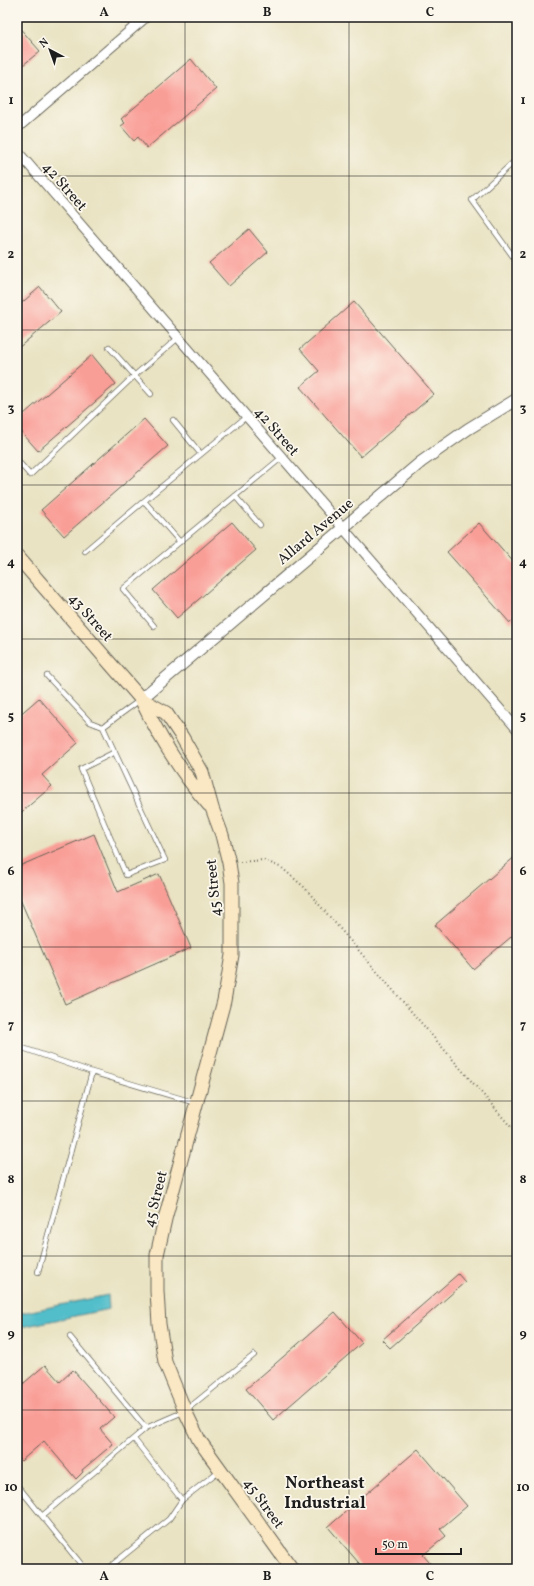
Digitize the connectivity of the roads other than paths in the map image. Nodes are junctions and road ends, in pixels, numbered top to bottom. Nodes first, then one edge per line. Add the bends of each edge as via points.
1 (146, 17) edge
2 (17, 128) edge
3 (17, 151) edge
4 (517, 159) edge
5 (517, 262) edge
6 (178, 338) junction
7 (109, 347) dead end
8 (134, 376) junction
9 (151, 394) dead end
10 (517, 398) edge
11 (246, 416) junction
12 (173, 420) dead end
13 (200, 454) junction
14 (281, 458) junction
15 (17, 460) edge
16 (235, 496) junction
17 (144, 501) junction
18 (260, 525) dead end
19 (342, 528) junction
20 (180, 542) junction
21 (85, 551) dead end
22 (17, 556) edge
23 (154, 626) dead end
24 (47, 676) dead end
25 (141, 699) junction
26 (103, 727) junction
27 (517, 729) edge
28 (115, 752) junction
29 (212, 808) junction
30 (17, 1046) edge
31 (92, 1072) junction
32 (196, 1104) junction
33 (38, 1272) dead end
34 (70, 1337) dead end
35 (254, 1355) dead end
36 (185, 1411) junction
37 (146, 1428) junction
38 (134, 1439) junction
39 (220, 1470) junction
40 (17, 1485) edge
41 (182, 1500) junction
42 (42, 1516) junction
43 (85, 1569) edge
44 (107, 1569) edge
45 (292, 1569) edge

1 - 2 street
3 - 6 street, 42 Street
4 - 5 lane via 472,200
6 - 8 lane
6 - 11 street, 42 Street
7 - 8 lane
8 - 9 lane
8 - 15 lane via 30,475
10 - 19 street, Allard Avenue via 421,462
11 - 13 lane
11 - 14 street, 42 Street
12 - 13 lane
13 - 17 lane
14 - 16 lane
14 - 19 street, 42 Street
16 - 18 lane
16 - 20 lane
17 - 20 lane
17 - 21 lane
19 - 25 street, Allard Avenue
19 - 27 street, 42 Street
20 - 23 lane via 123,589
22 - 25 main road, 43 Street
24 - 26 lane via 90,722
25 - 26 lane
25 - 29 main road, 45 Street via 177,765
25 - 29 main road, 45 Street via 166,713 182,737 202,772
26 - 28 lane
28 - 28 lane via 165,860 126,875 81,769
29 - 32 main road, 45 Street via 222,835 232,883 232,955 224,1001
30 - 31 lane
31 - 32 lane
31 - 33 lane
32 - 36 main road, 45 Street via 157,1255 156,1291 165,1362
34 - 37 lane
35 - 36 lane
36 - 37 lane
36 - 39 main road, 45 Street
37 - 38 lane
38 - 41 lane
38 - 42 lane
39 - 41 lane
39 - 45 main road, 45 Street
40 - 42 lane
41 - 44 lane via 169,1518
42 - 43 lane

